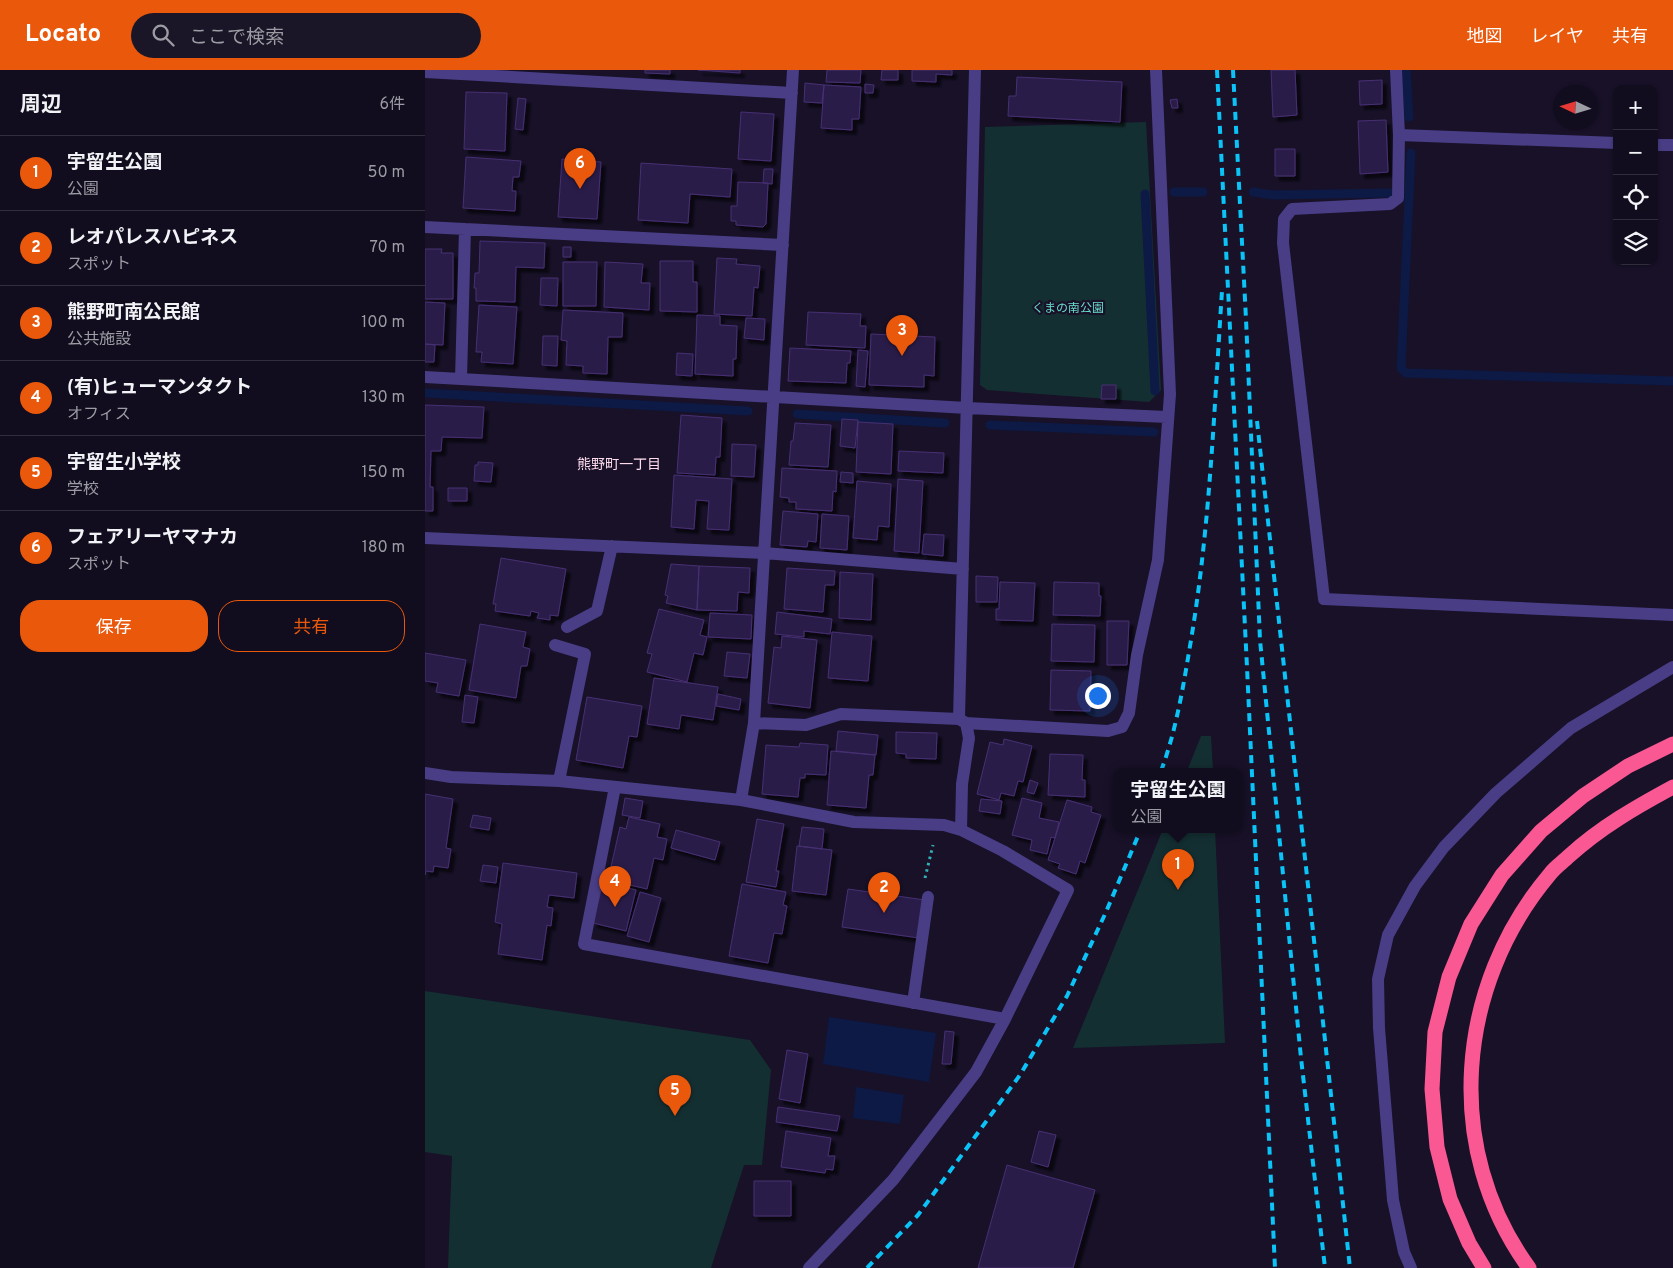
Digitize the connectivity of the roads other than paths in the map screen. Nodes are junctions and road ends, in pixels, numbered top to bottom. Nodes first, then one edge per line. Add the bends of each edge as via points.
1 (793, 70) edge
2 (975, 70) edge
3 (1156, 70) edge
4 (1396, 70) edge
5 (425, 72) edge
6 (792, 93) junction
7 (1399, 135) junction
8 (1613, 143) edge
9 (1658, 145) edge
10 (1673, 145) edge
11 (425, 227) edge
12 (465, 229) junction
13 (783, 245) junction
14 (425, 377) edge
15 (461, 379) junction
16 (773, 398) junction
17 (967, 408) junction
18 (1167, 417) junction
19 (425, 538) edge
20 (612, 546) junction
21 (764, 553) junction
22 (963, 569) junction
23 (1673, 615) edge
24 (567, 627) dead end
25 (555, 645) dead end
26 (1673, 667) edge
27 (963, 721) junction
28 (754, 724) junction
29 (1673, 744) edge
30 (425, 773) edge
31 (559, 781) junction
32 (615, 787) junction
33 (1673, 787) edge
34 (741, 800) junction
35 (961, 830) junction
36 (928, 897) road end
37 (913, 1003) junction
38 (1005, 1019) junction
39 (809, 1268) edge
40 (1411, 1268) edge
41 (1484, 1268) edge
42 (1529, 1268) edge

1 - 6 street
2 - 17 street
3 - 18 street via 1170,394
4 - 7 street
5 - 6 street
6 - 13 street
7 - 8 street
7 - 23 street via 1398,198 1390,204 1292,209 1283,219 1283,243 1324,600
9 - 10 street
11 - 12 street
12 - 13 street
12 - 15 street
13 - 16 street
14 - 15 street
15 - 16 street
16 - 17 street
16 - 21 street
17 - 18 street
17 - 22 street
18 - 27 street via 1158,560 1137,654 1129,713 1122,727 1108,731
19 - 20 street
20 - 21 street
20 - 24 street via 597,611
21 - 22 street
21 - 28 street
22 - 27 street
25 - 31 street via 585,654
26 - 40 street via 1571,728 1496,793 1438,855 1415,886 1388,935 1377,978 1379,1028 1393,1200 1404,1252
27 - 28 street via 841,714 806,725
27 - 35 street via 969,738 962,784
28 - 34 street
29 - 41 highway via 1628,766 1583,796 1541,831 1502,875 1471,924 1449,977 1435,1032 1432,1089 1437,1147 1450,1199
30 - 31 street
31 - 32 street
32 - 34 street
32 - 37 street via 584,944
33 - 42 highway via 1633,808 1589,838 1551,873 1519,914 1497,958 1480,1007 1471,1060 1472,1110 1479,1162 1496,1209
34 - 35 street via 854,822 944,825
35 - 38 street via 1003,850 1068,890
36 - 37 street
37 - 38 street
38 - 39 street via 976,1072 893,1180

